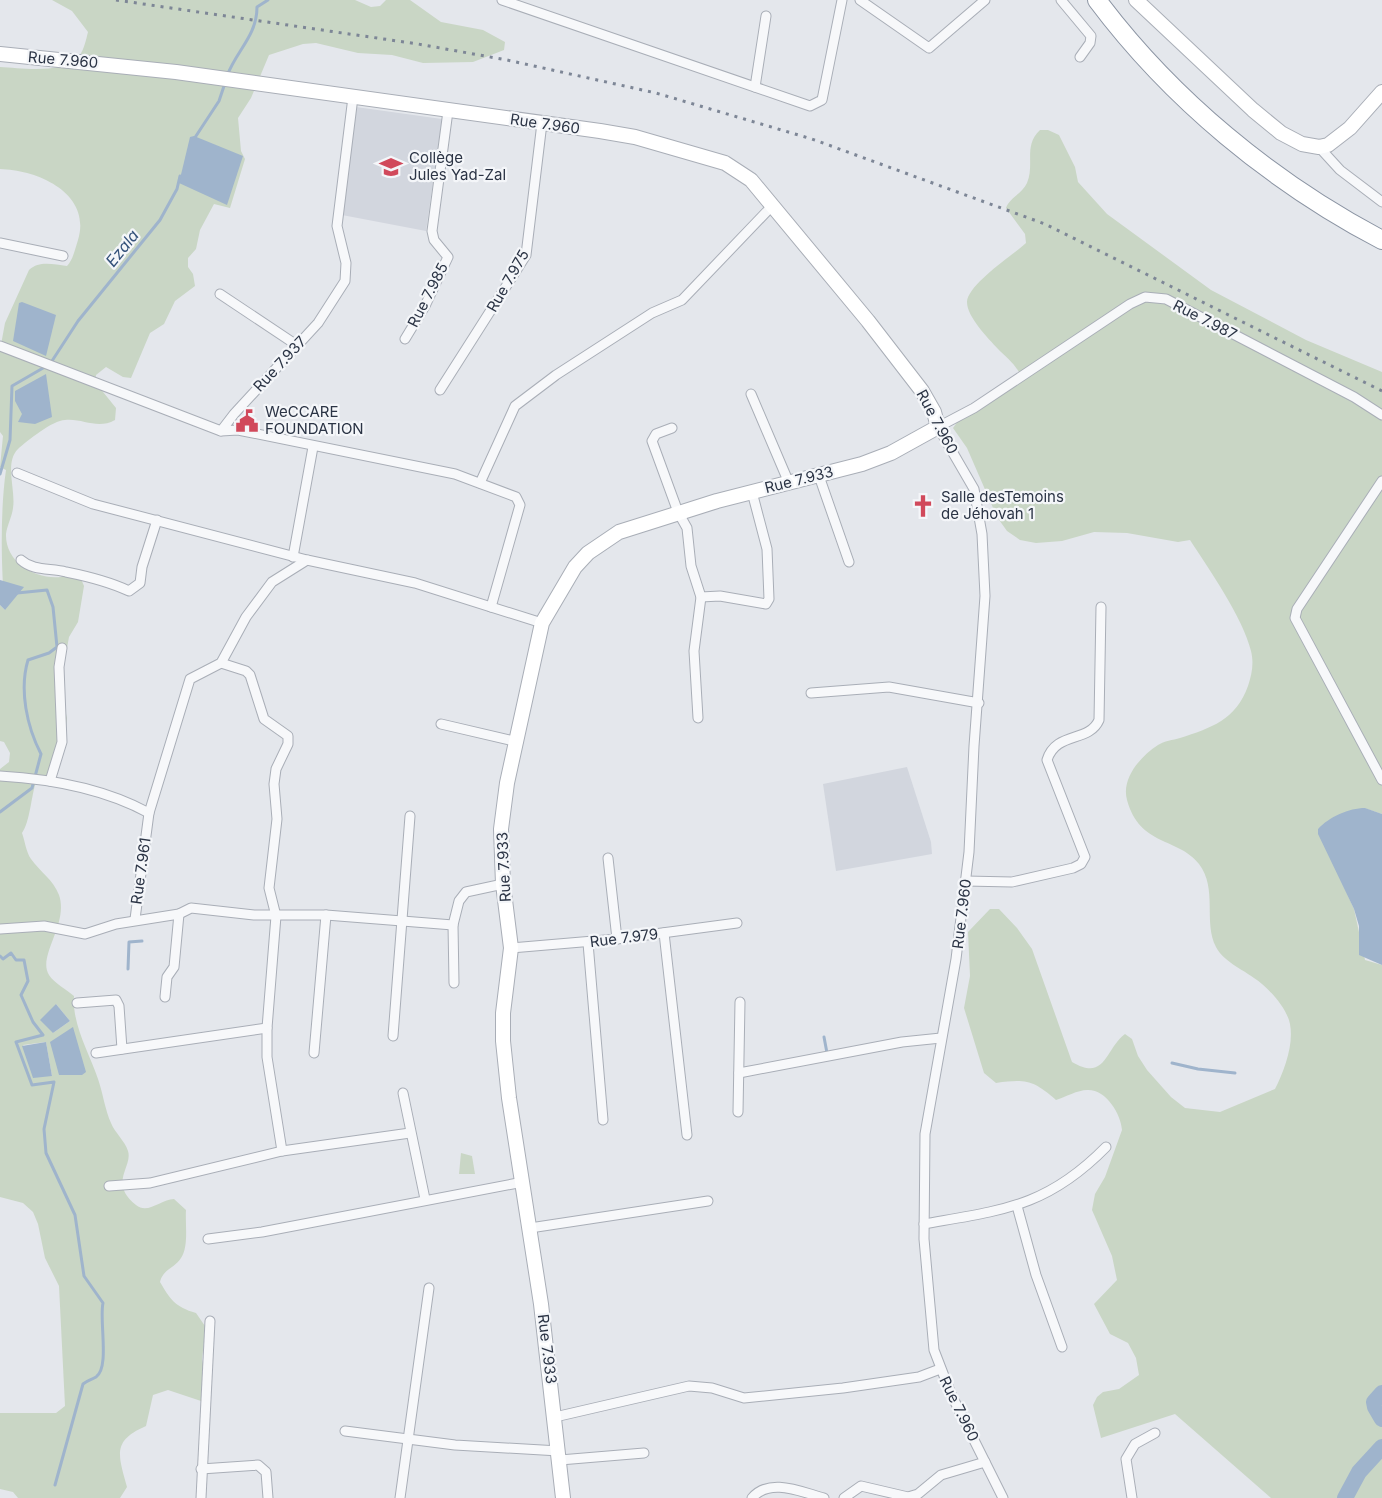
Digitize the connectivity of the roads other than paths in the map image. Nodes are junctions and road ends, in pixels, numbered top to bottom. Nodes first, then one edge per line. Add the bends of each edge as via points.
1 (502, 0) edge
2 (842, 0) edge
3 (860, 0) edge
4 (985, 0) edge
5 (1061, 0) edge
6 (1097, 0) edge
7 (1138, 0) edge
8 (766, 15) dead end
9 (0, 54) edge
10 (1080, 57) dead end
11 (755, 87) junction
12 (1382, 92) edge
13 (353, 97) junction
14 (448, 111) junction
15 (542, 123) junction
16 (1319, 147) junction
17 (1382, 202) edge
18 (772, 207) junction
19 (1382, 240) edge
20 (0, 243) edge
21 (63, 256) dead end
22 (220, 294) dead end
23 (405, 339) dead end
24 (0, 346) edge
25 (298, 346) junction
26 (440, 390) dead end
27 (751, 394) dead end
28 (1382, 414) edge
29 (938, 427) junction
30 (672, 428) dead end
31 (221, 431) junction
32 (313, 447) junction
33 (17, 472) dead end
34 (819, 476) junction
35 (1382, 481) edge
36 (480, 483) junction
37 (789, 483) junction
38 (752, 492) junction
39 (678, 512) junction
40 (157, 520) junction
41 (293, 557) junction
42 (21, 560) dead end
43 (307, 560) junction
44 (849, 562) dead end
45 (701, 597) junction
46 (491, 607) junction
47 (1101, 607) dead end
48 (542, 623) junction
49 (62, 648) dead end
50 (221, 663) junction
51 (812, 693) dead end
52 (979, 703) junction
53 (698, 718) dead end
54 (441, 724) dead end
55 (518, 742) junction
56 (0, 776) edge
57 (1382, 780) edge
58 (50, 781) junction
59 (149, 813) junction
60 (410, 816) dead end
61 (608, 858) dead end
62 (966, 881) junction
63 (503, 884) junction
64 (178, 914) junction
65 (326, 915) junction
66 (276, 916) junction
67 (135, 919) junction
68 (403, 919) junction
69 (737, 923) dead end
70 (453, 925) junction
71 (0, 929) edge
72 (664, 933) junction
73 (617, 939) junction
74 (588, 942) junction
75 (511, 948) junction
76 (454, 983) dead end
77 (165, 997) dead end
78 (740, 1002) dead end
79 (77, 1004) dead end
80 (267, 1028) junction
81 (393, 1036) dead end
82 (941, 1038) junction
83 (122, 1049) junction
84 (96, 1053) dead end
85 (314, 1053) dead end
86 (739, 1073) junction
87 (403, 1093) dead end
88 (738, 1112) dead end
89 (603, 1120) dead end
90 (410, 1132) junction
91 (687, 1135) dead end
92 (1106, 1147) dead end
93 (282, 1151) junction
94 (523, 1182) junction
95 (109, 1186) dead end
96 (425, 1198) junction
97 (708, 1201) dead end
98 (1017, 1206) junction
99 (924, 1224) junction
100 (530, 1228) junction
101 (208, 1239) dead end
102 (429, 1288) dead end
103 (210, 1321) dead end
104 (1062, 1347) dead end
105 (940, 1369) junction
106 (555, 1417) junction
107 (345, 1431) dead end
108 (1155, 1433) dead end
109 (408, 1437) junction
110 (644, 1453) dead end
111 (560, 1456) junction
112 (985, 1462) junction
113 (201, 1469) junction
114 (201, 1498) edge
115 (268, 1498) edge
116 (400, 1498) edge
117 (563, 1498) edge
118 (752, 1498) edge
119 (824, 1498) edge
120 (844, 1498) edge
121 (1003, 1498) edge
122 (1132, 1498) edge

1 - 11 street
2 - 11 street via 822,100 810,106
3 - 4 street via 929,48
5 - 10 street via 1091,36
6 - 19 highway via 1160,74 1235,142 1320,204
7 - 16 street via 1281,133 1302,144
8 - 11 street
9 - 13 street, Rue 7.960 via 139,67
12 - 16 street via 1340,137
13 - 14 street, Rue 7.960
13 - 25 street, Rue 7.937 via 337,226 346,263 345,281
14 - 15 street, Rue 7.960
14 - 23 street, Rue 7.985 via 432,231 434,240 448,257
15 - 18 street, Rue 7.960 via 636,137 725,163 751,180
15 - 26 street, Rue 7.975 via 526,255
16 - 17 street via 1340,170
18 - 29 street, Rue 7.960 via 922,391
18 - 36 street via 682,300 652,313 515,405
20 - 21 street
22 - 25 street
24 - 31 street
25 - 31 street, Rue 7.937
27 - 37 street
28 - 29 street, Rue 7.987 via 1166,299 1145,297 974,408
29 - 34 street, Rue 7.933 via 891,453
29 - 52 street, Rue 7.960 via 974,489 980,516 986,596
30 - 39 street via 656,434 652,441
31 - 32 street via 238,430
32 - 36 street via 455,474
32 - 41 street
33 - 40 street via 93,504
34 - 37 street, Rue 7.933
34 - 44 street
35 - 57 street via 1297,609 1295,618
36 - 46 street via 507,492 520,505
37 - 38 street, Rue 7.933
38 - 39 street, Rue 7.933
38 - 45 street via 767,549 769,599 766,604 720,596
39 - 45 street via 687,528 691,566
39 - 48 street, Rue 7.933 via 619,532 588,553 565,580
40 - 41 street
40 - 42 street via 140,583 129,591 64,571 26,565
41 - 43 street
43 - 46 street via 415,583
43 - 50 street via 272,582 246,617
45 - 53 street via 694,651
46 - 48 street
47 - 62 street via 1099,720 1090,731 1058,743 1047,760 1085,857 1073,868 1012,882
48 - 55 street, Rue 7.933
49 - 58 street via 62,742
50 - 59 street, Rue 7.961 via 190,679
50 - 66 street via 250,675 264,719 288,736 274,784 277,819 269,888
51 - 52 street via 889,687
52 - 62 street, Rue 7.960
54 - 55 street
55 - 63 street, Rue 7.933 via 501,829
56 - 58 street
58 - 59 street via 83,786 123,799
59 - 67 street, Rue 7.961
60 - 68 street
61 - 73 street
62 - 82 street, Rue 7.960
63 - 70 street via 466,892 459,901
63 - 75 street, Rue 7.933
64 - 66 street, Rue 7.961 via 191,908
64 - 67 street, Rue 7.961
64 - 77 street via 174,967
65 - 66 street, Rue 7.961
65 - 68 street, Rue 7.961
65 - 85 street
66 - 80 street
67 - 71 street via 85,933 44,926
68 - 70 street, Rue 7.961
68 - 81 street
69 - 72 street, Rue 7.979
70 - 76 street
72 - 73 street, Rue 7.979
72 - 91 street
73 - 74 street, Rue 7.979
74 - 75 street, Rue 7.979
74 - 89 street
75 - 94 street, Rue 7.933 via 503,1041
78 - 86 street
79 - 83 street via 116,1000
80 - 83 street
80 - 93 street via 267,1057
82 - 86 street
82 - 99 street, Rue 7.960 via 925,1134
83 - 84 street
86 - 88 street
87 - 90 street
90 - 93 street
90 - 96 street
92 - 98 street via 1071,1178
93 - 95 street via 150,1183
94 - 96 street
94 - 100 street, Rue 7.933
96 - 101 street via 262,1232
97 - 100 street
98 - 99 street
98 - 104 street
99 - 105 street, Rue 7.960 via 929,1311
100 - 106 street, Rue 7.933
102 - 109 street
103 - 113 street
105 - 106 street via 919,1377 744,1398 712,1388 688,1386
105 - 112 street, Rue 7.960
106 - 111 street, Rue 7.933
107 - 109 street
108 - 122 street via 1135,1444 1126,1459
109 - 111 street
109 - 116 street
110 - 111 street
111 - 117 street, Rue 7.933
112 - 120 street via 941,1475 918,1494 908,1497 861,1486
112 - 121 street, Rue 7.960
113 - 114 street
113 - 115 street via 258,1465 266,1472
118 - 119 street via 765,1488 777,1487

